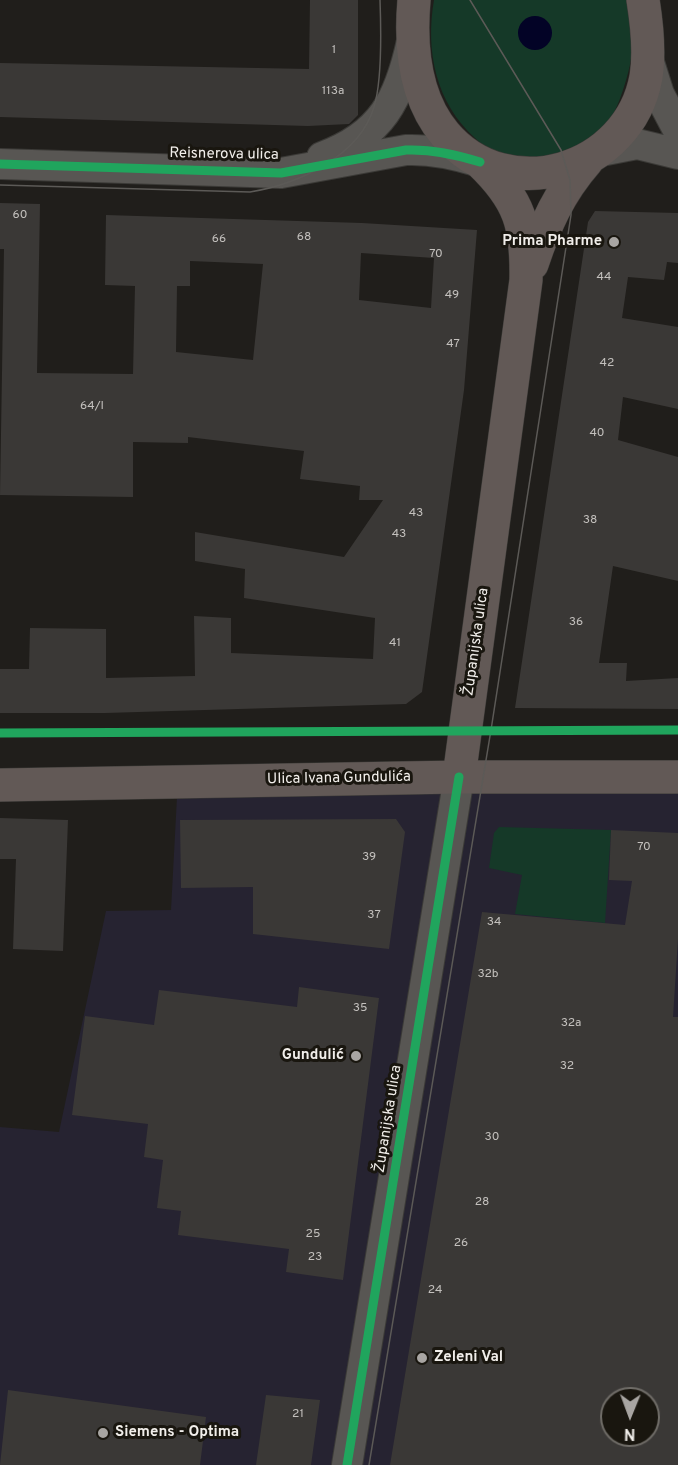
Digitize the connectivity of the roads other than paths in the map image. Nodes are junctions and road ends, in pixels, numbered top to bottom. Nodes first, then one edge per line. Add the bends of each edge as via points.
1 (643, 0) edge
2 (412, 15) edge
3 (648, 59) junction
4 (678, 130) edge
5 (678, 154) edge
6 (594, 156) junction
7 (480, 162) junction
8 (0, 164) edge
9 (281, 173) junction
10 (526, 280) junction
11 (459, 777) junction
12 (678, 777) edge
13 (0, 785) edge
14 (347, 1465) edge

1 - 3 main road, Županijska ulica
2 - 7 main road via 419,83 434,118 461,149
2 - 9 street via 399,91 376,125 346,148
3 - 4 street via 659,94
3 - 6 main road, Županijska ulica via 637,103 617,137
5 - 6 street via 637,144
6 - 7 main road via 535,173 496,169
6 - 10 main road, Županijska ulica via 570,180 552,208
7 - 9 street, Reisnerova ulica via 442,151 406,150
7 - 10 main road, Županijska ulica via 508,191 518,211 526,249
8 - 9 street, Reisnerova ulica
10 - 11 main road, Županijska ulica
11 - 12 main road, Ulica Ivana Gundulića
11 - 13 main road, Ulica Ivana Gundulića
11 - 14 street, Županijska ulica

